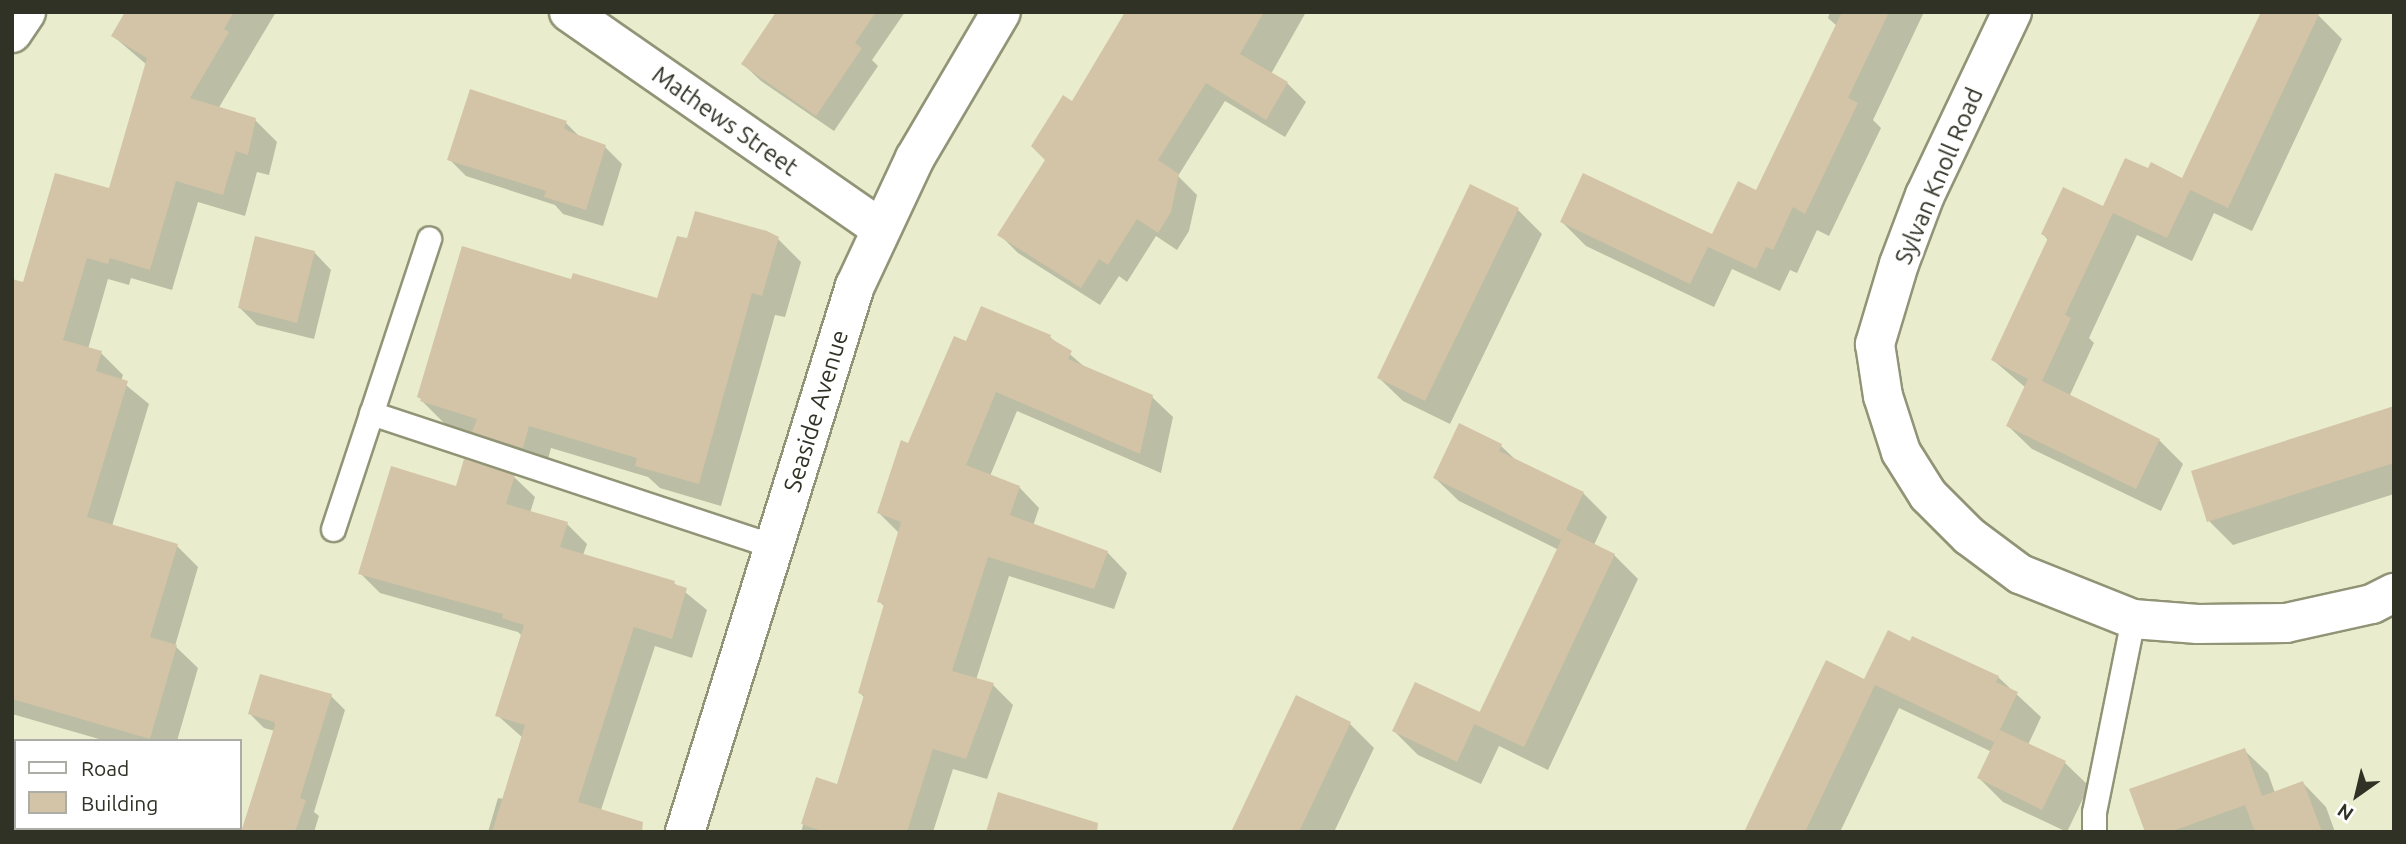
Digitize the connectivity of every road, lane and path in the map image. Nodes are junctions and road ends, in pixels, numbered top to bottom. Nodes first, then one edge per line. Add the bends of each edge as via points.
1 (26, 12) edge
2 (569, 12) edge
3 (1000, 12) edge
4 (2012, 12) edge
5 (12, 33) edge
6 (881, 229) junction
7 (429, 238) dead end
8 (371, 413) junction
9 (333, 529) dead end
10 (774, 545) junction
11 (2394, 593) edge
12 (2133, 620) junction
13 (685, 832) edge
14 (2094, 832) edge

1 - 5 street
2 - 6 street, Mathews Street
3 - 6 street, Seaside Avenue via 915,158
4 - 12 street, Sylvan Knoll Road via 1925,195 1899,264 1875,344 1883,396 1901,452 1928,495 1969,536 2020,574
6 - 10 street, Seaside Avenue via 855,286
7 - 8 lane
8 - 9 lane
8 - 10 lane
10 - 13 street, Seaside Avenue
11 - 12 street, Sylvan Knoll Road via 2372,604 2286,623
12 - 14 lane via 2094,812

